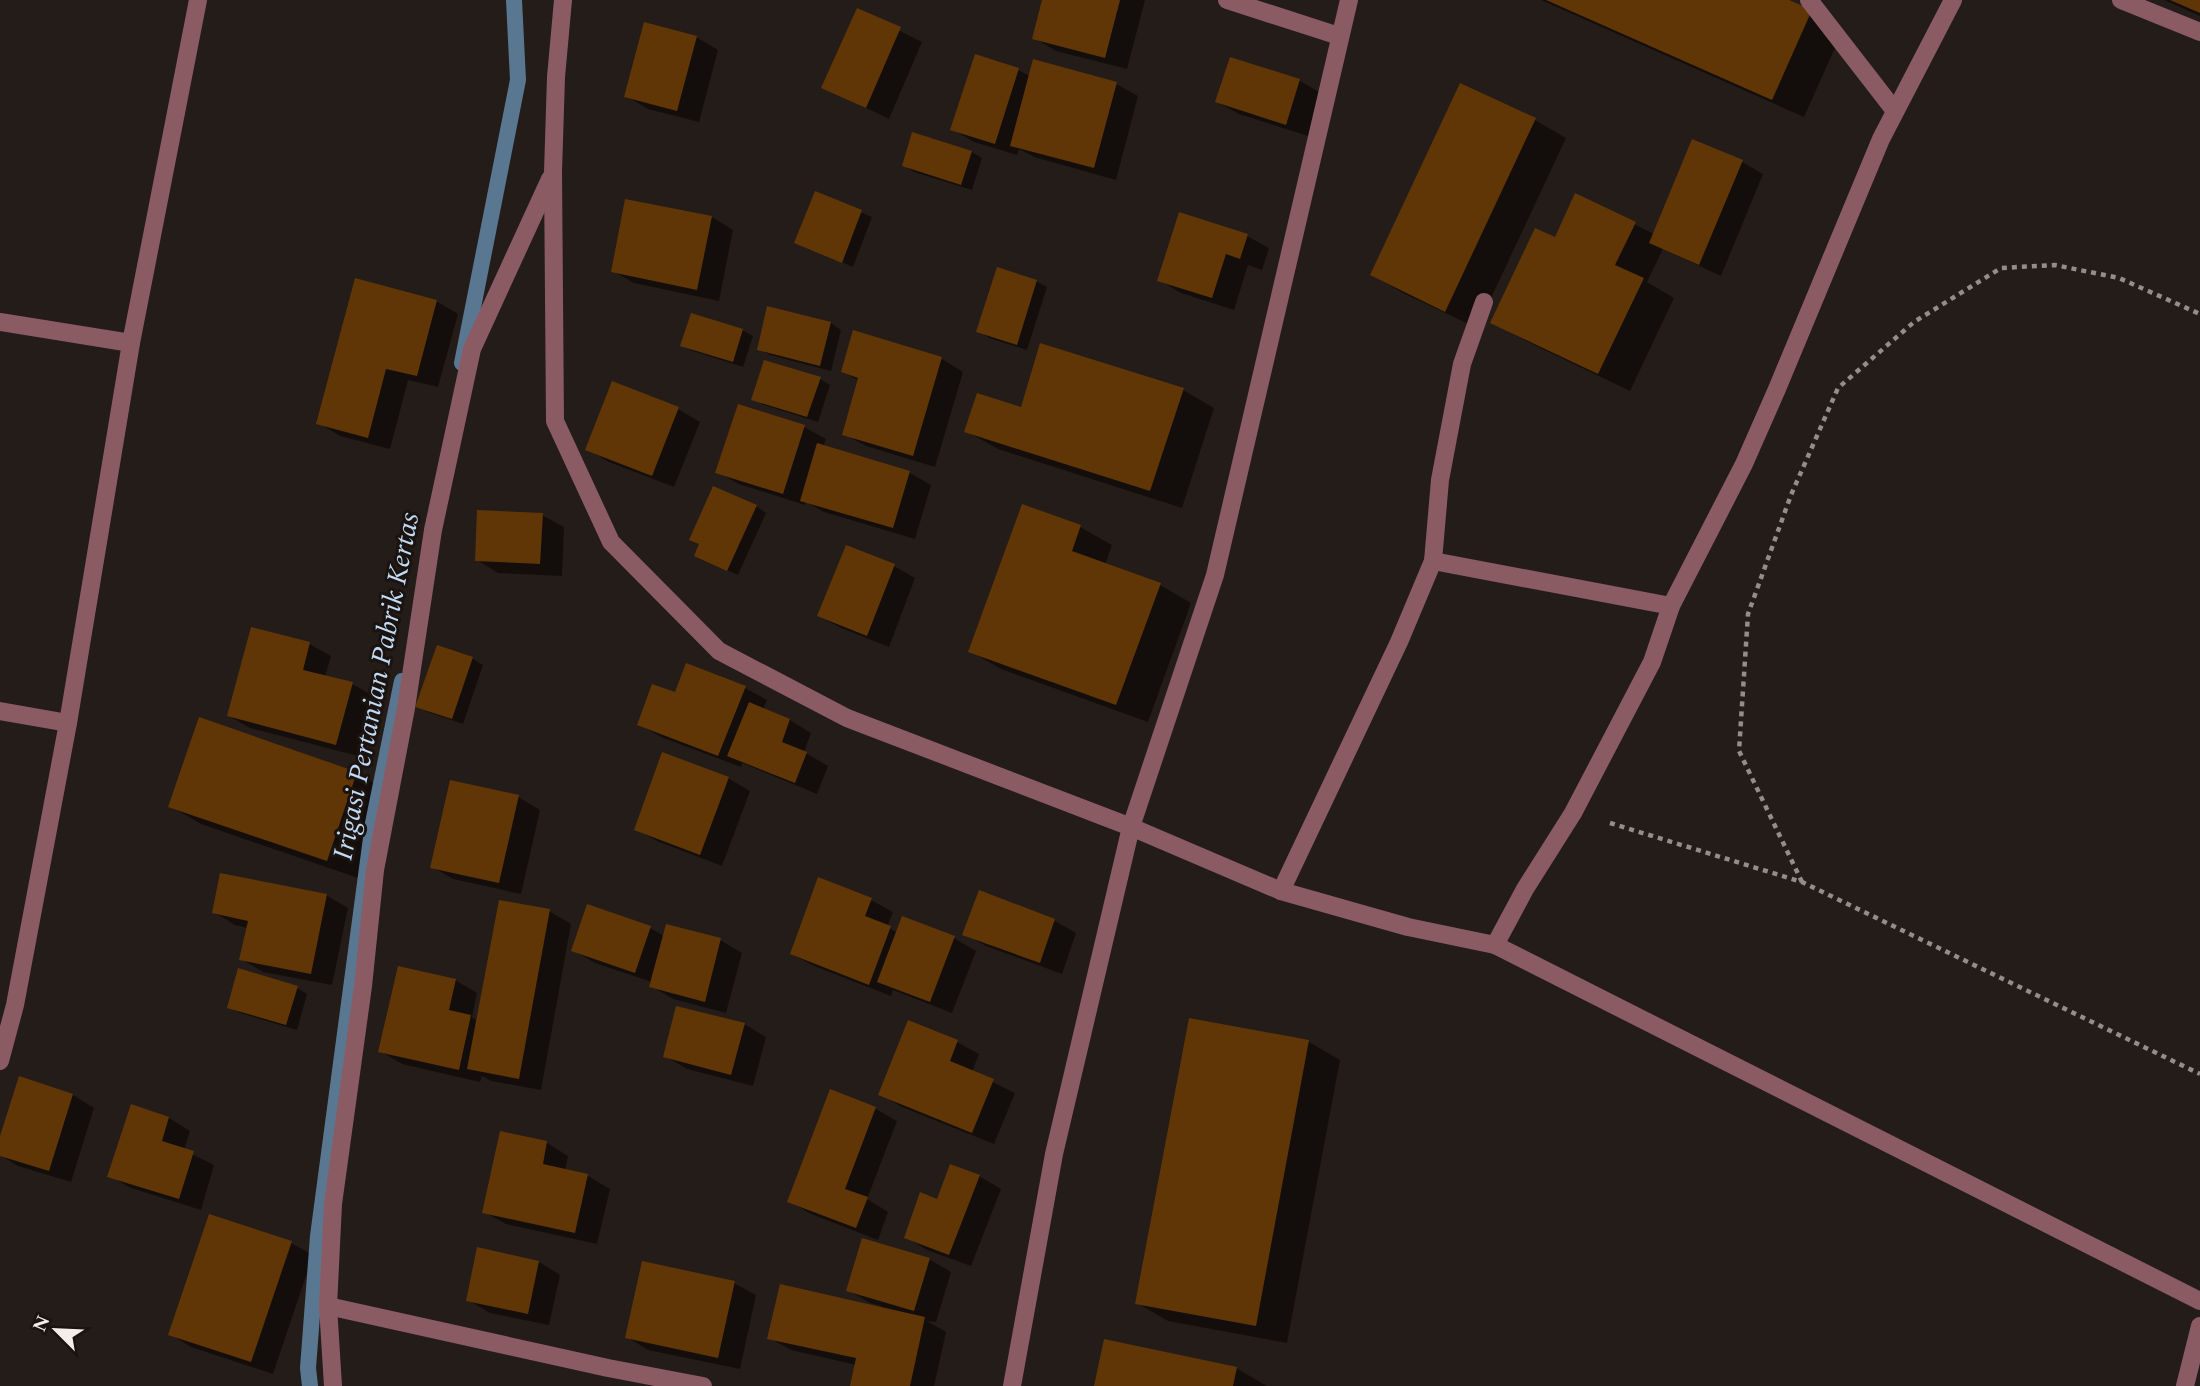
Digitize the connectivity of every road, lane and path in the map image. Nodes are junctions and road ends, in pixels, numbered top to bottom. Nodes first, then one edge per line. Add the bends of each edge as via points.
1 (198, 0) edge
2 (563, 0) edge
3 (1227, 0) edge
4 (1349, 0) edge
5 (1810, 0) edge
6 (1953, 0) edge
7 (2121, 0) edge
8 (2200, 32) edge
9 (1339, 36) junction
10 (1895, 111) junction
11 (553, 173) junction
12 (1484, 302) dead end
13 (2200, 314) edge
14 (0, 322) edge
15 (131, 342) junction
16 (1433, 561) junction
17 (1671, 606) junction
18 (0, 711) edge
19 (68, 723) junction
20 (1573, 813) junction
21 (1131, 827) junction
22 (1802, 882) junction
23 (1281, 891) junction
24 (1495, 945) junction
25 (0, 1061) edge
26 (2200, 1074) edge
27 (2200, 1301) edge
28 (328, 1306) junction
29 (2200, 1326) edge
30 (333, 1386) edge
31 (703, 1386) edge
32 (1012, 1386) edge
33 (2185, 1386) edge

1 - 15 street
2 - 11 street
3 - 9 street
4 - 9 street
5 - 10 street
6 - 10 street
7 - 8 street
9 - 21 street via 1215,575
10 - 17 street via 1744,464
11 - 21 street via 555,421 611,542 719,651 847,718
11 - 28 street via 472,349 433,530 375,870 334,1203
12 - 16 street via 1462,365 1440,480
13 - 22 path via 2119,278 2055,265 2001,268 1914,322 1838,387 1791,495 1748,614 1739,751
14 - 15 street
15 - 19 street
16 - 17 street
16 - 23 street
17 - 20 street via 1652,663
18 - 19 street
19 - 25 street
20 - 22 path
20 - 24 street
21 - 23 street
21 - 32 street via 1054,1154
22 - 26 path
23 - 24 street via 1408,927
24 - 27 street
28 - 30 street
28 - 31 street
29 - 33 street

